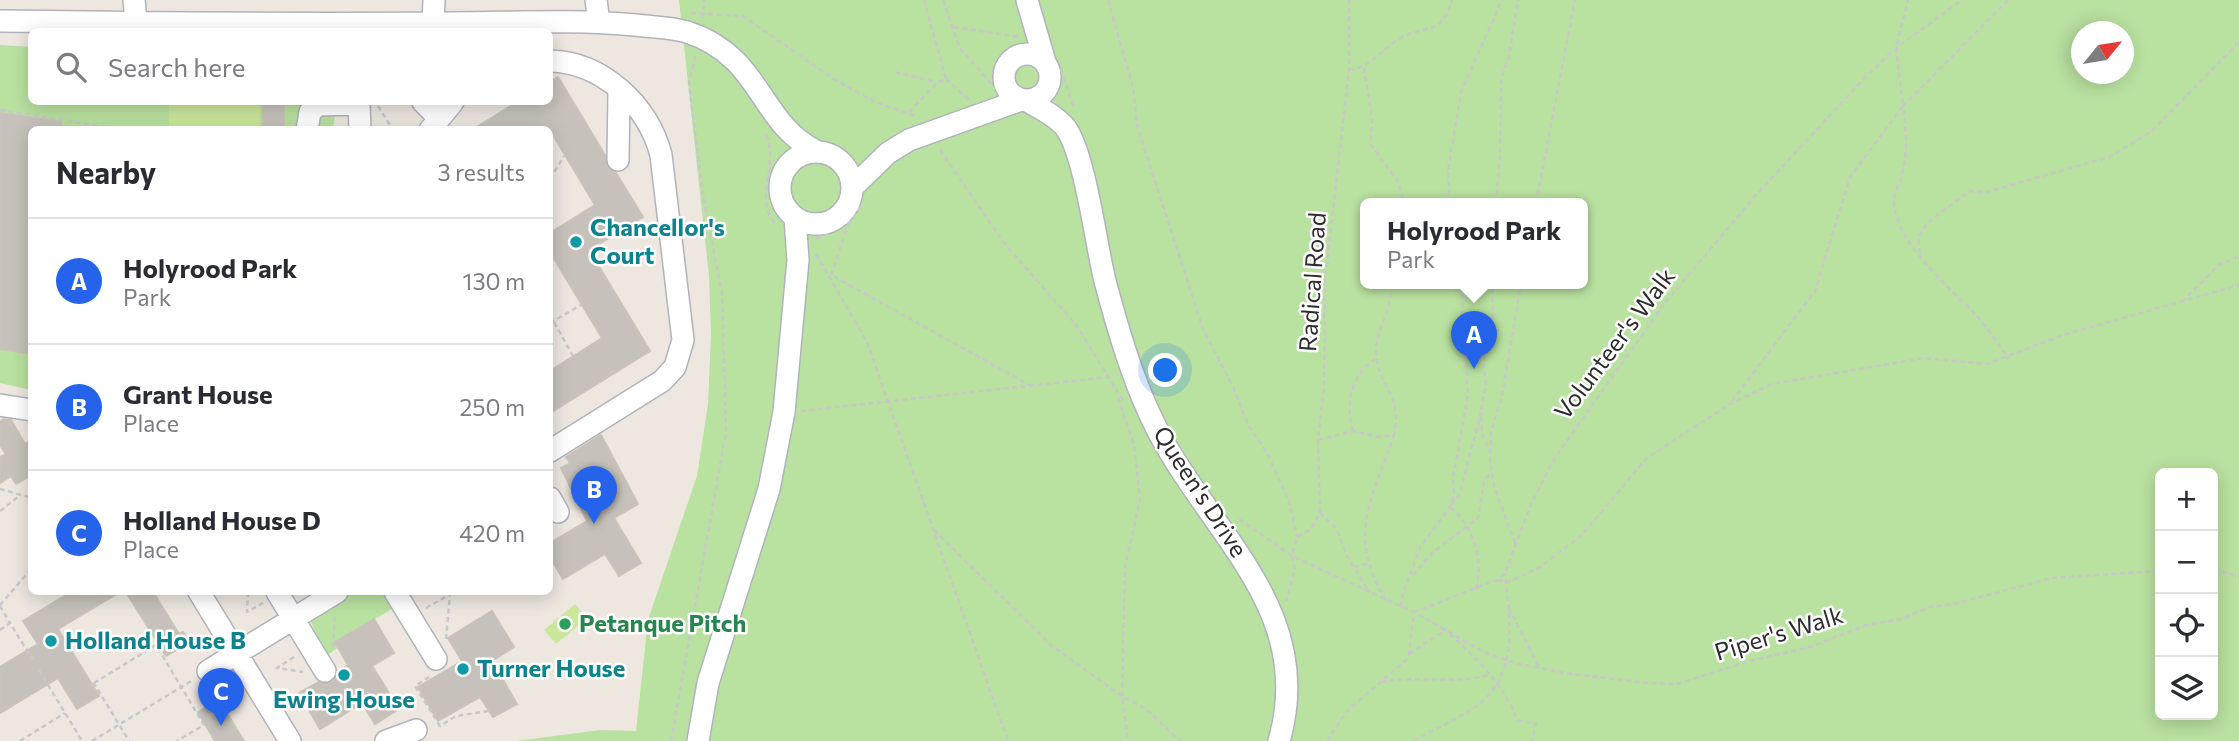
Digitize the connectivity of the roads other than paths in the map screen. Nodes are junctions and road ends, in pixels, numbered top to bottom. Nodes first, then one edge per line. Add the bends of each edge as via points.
1 (134, 0) edge
2 (433, 0) edge
3 (596, 0) edge
4 (1027, 0) edge
5 (0, 21) edge
6 (599, 22) junction
7 (433, 23) junction
8 (137, 27) edge
9 (361, 28) edge
10 (1028, 39) junction
11 (553, 62) edge
12 (1053, 65) junction
13 (620, 90) junction
14 (1003, 100) junction
15 (317, 105) edge
16 (359, 105) edge
17 (425, 105) edge
18 (451, 105) edge
19 (776, 116) junction
20 (435, 124) edge
21 (308, 126) edge
22 (360, 126) edge
23 (888, 153) junction
24 (826, 155) junction
25 (618, 160) dead end
26 (782, 173) junction
27 (852, 188) junction
28 (805, 237) junction
29 (0, 405) edge
30 (28, 409) edge
31 (553, 449) edge
32 (201, 595) edge
33 (279, 595) edge
34 (331, 595) edge
35 (397, 595) edge
36 (293, 618) junction
37 (441, 652) road end
38 (237, 653) junction
39 (329, 664) road end
40 (208, 671) road end
41 (416, 730) dead end
42 (290, 741) edge
43 (387, 741) edge
44 (698, 741) edge
45 (1279, 741) edge

1 - 8 street
2 - 7 street
3 - 6 street
4 - 10 street
5 - 8 street
6 - 7 street
6 - 19 street via 675,30 722,49 742,66
7 - 9 street
8 - 9 street
10 - 12 street
10 - 12 street via 1034,54
10 - 14 street via 1006,66
11 - 13 street via 585,68
12 - 14 street via 1048,88 1039,97
13 - 25 street
13 - 31 street via 648,121 657,141 683,340 675,367 662,381
14 - 23 street
14 - 45 street, Queen's Drive via 1059,121 1073,142 1128,357 1173,458 1251,570 1274,618 1287,682
15 - 21 street via 310,112
16 - 22 street
17 - 20 street
18 - 20 street
19 - 24 street via 795,139
19 - 26 street via 785,150
23 - 24 street
23 - 27 street
24 - 26 street via 796,157
24 - 27 street via 846,168
26 - 28 street via 780,194
27 - 28 street via 841,214
28 - 44 street via 784,412 769,489 708,683
29 - 30 street
32 - 38 street
33 - 36 street
34 - 36 street
35 - 37 street
36 - 38 street
36 - 39 street
38 - 40 street
38 - 42 street
41 - 43 street

